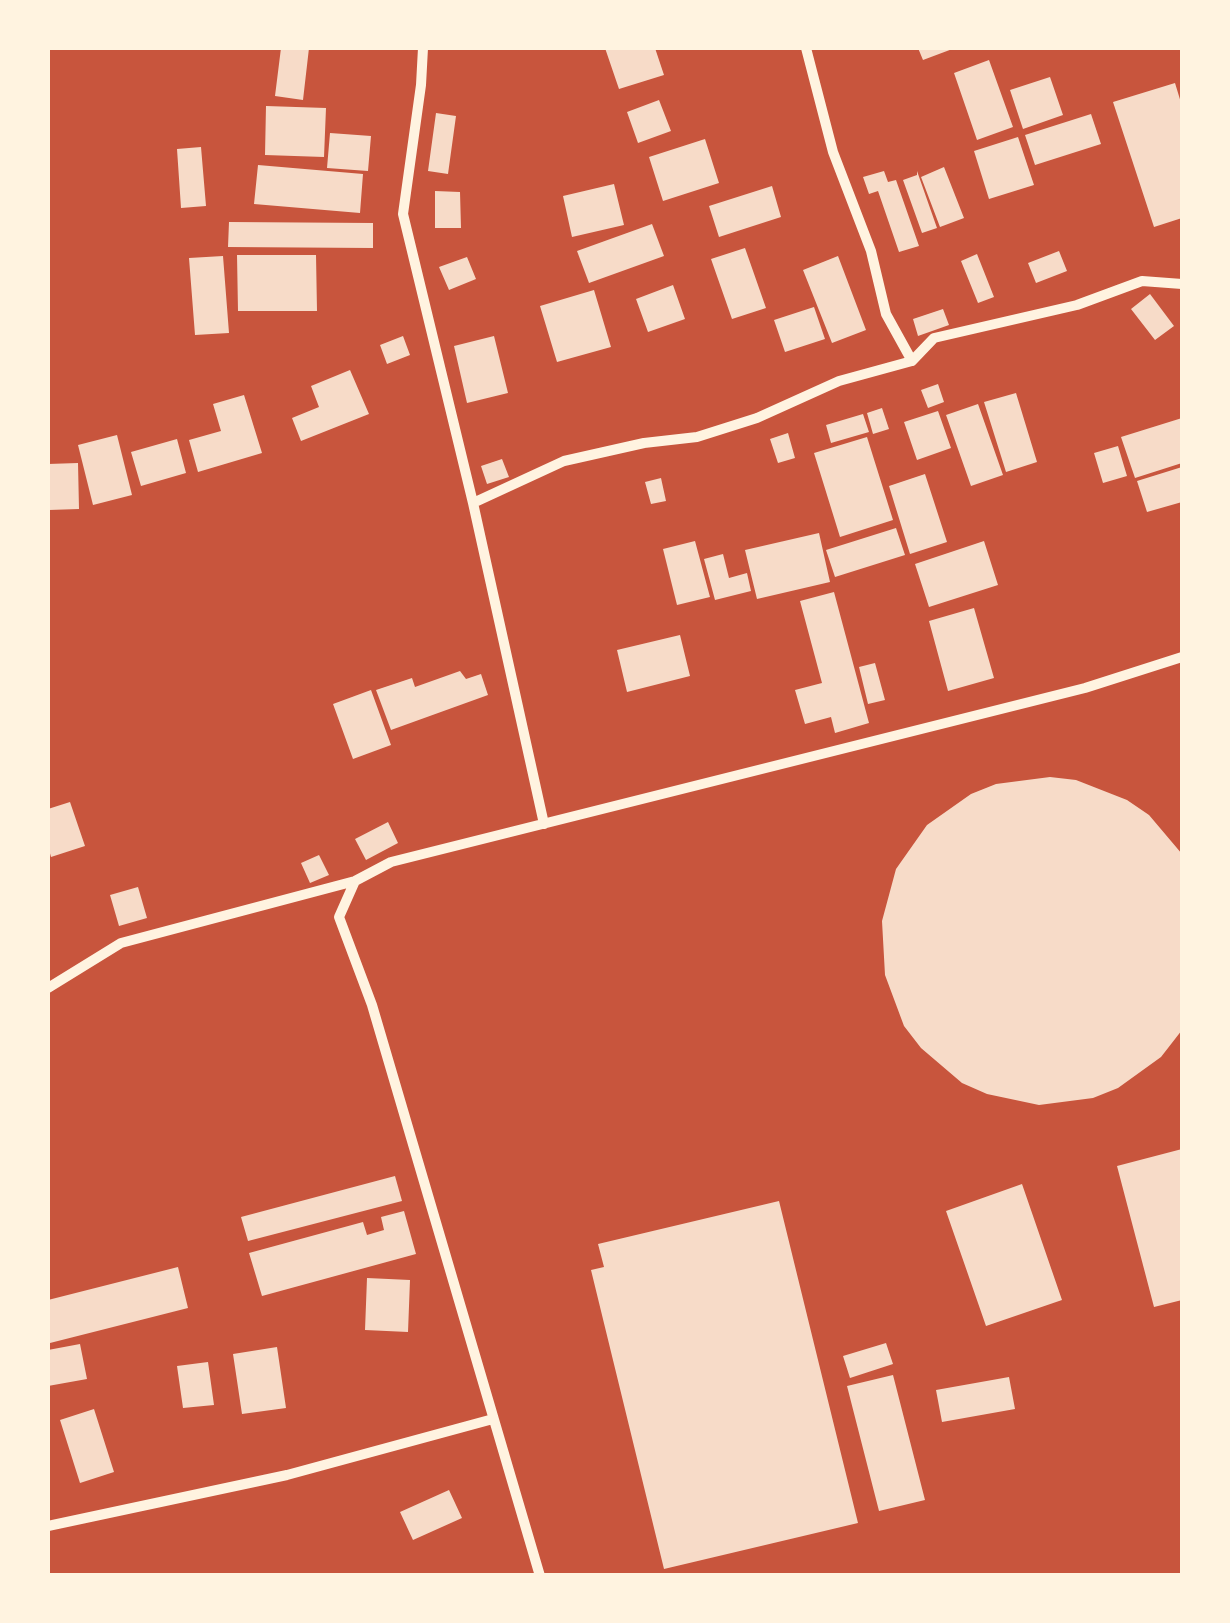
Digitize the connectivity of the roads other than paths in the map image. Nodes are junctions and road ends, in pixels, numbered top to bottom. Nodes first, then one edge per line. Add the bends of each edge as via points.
1 (423, 48) edge
2 (806, 48) edge
3 (1182, 284) edge
4 (912, 362) junction
5 (473, 503) junction
6 (1182, 657) edge
7 (544, 824) junction
8 (355, 881) junction
9 (48, 988) edge
10 (492, 1419) junction
11 (48, 1526) edge
12 (540, 1576) edge

1 - 5 street via 403,214
2 - 4 street via 886,314
3 - 4 street via 1142,281 1077,306 934,338
4 - 5 street via 839,381 697,437 564,462
5 - 7 street
6 - 7 street via 1084,688
7 - 8 street via 391,862
8 - 9 street via 121,944
8 - 10 street via 340,917
10 - 11 street via 287,1475
10 - 12 street

